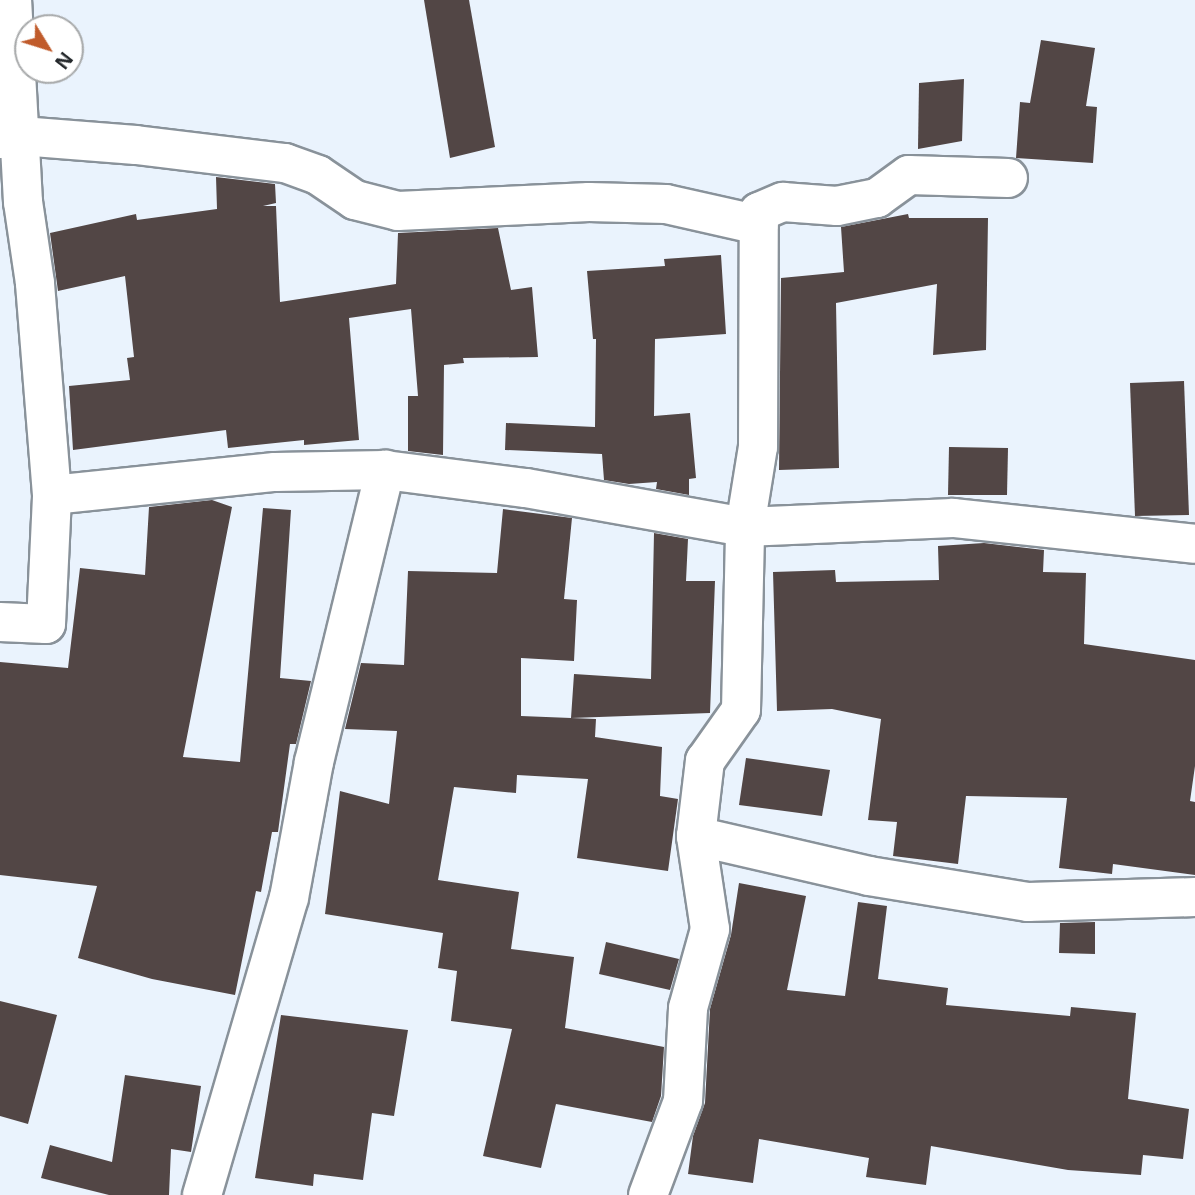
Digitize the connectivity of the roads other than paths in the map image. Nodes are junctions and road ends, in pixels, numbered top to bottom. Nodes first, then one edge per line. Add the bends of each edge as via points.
1 (12, 0) edge
2 (10, 138) edge
3 (1008, 178) dead end
4 (760, 225) junction
5 (386, 470) junction
6 (52, 495) junction
7 (745, 527) junction
8 (1195, 544) edge
9 (0, 622) edge
10 (696, 836) junction
11 (1195, 897) edge
12 (202, 1195) edge
13 (648, 1195) edge

1 - 2 street
2 - 4 street via 285,163 318,175 355,200 398,211 589,202 666,204
2 - 6 street via 36,283
3 - 4 street via 909,175 877,198 850,203 783,202 759,212
4 - 7 street via 755,281 758,447
5 - 6 street via 275,472
5 - 7 street via 526,488
5 - 12 street via 313,762 289,898
6 - 9 street via 46,624
7 - 8 street via 954,518
7 - 10 street via 741,710 705,761
10 - 11 street via 869,876 1028,902
10 - 13 street via 710,929 688,1007 682,1101

